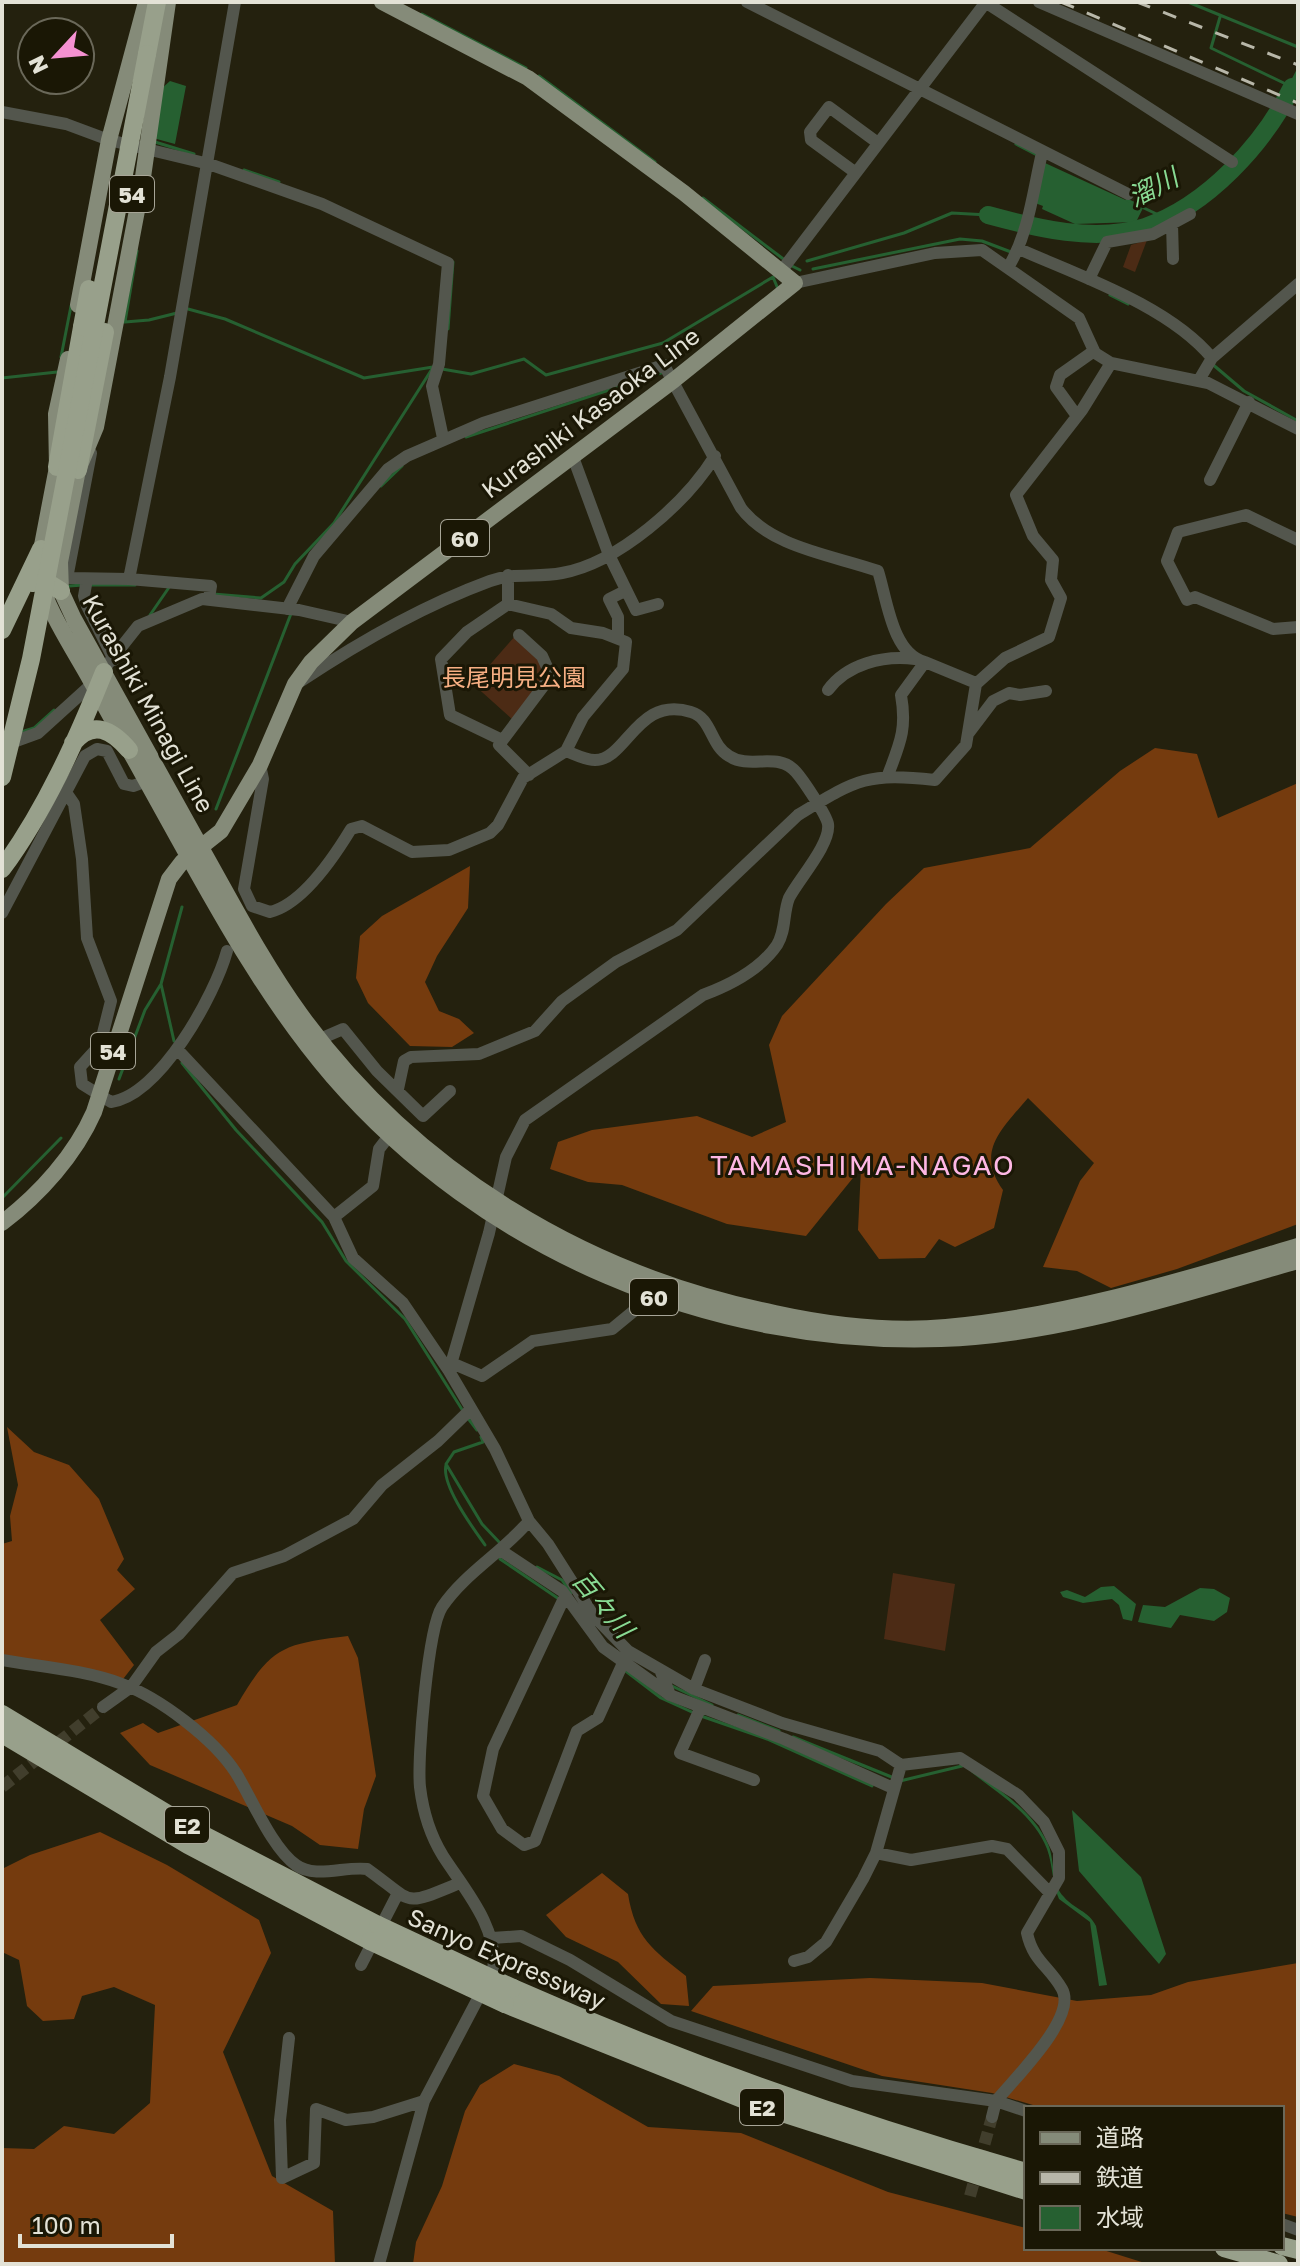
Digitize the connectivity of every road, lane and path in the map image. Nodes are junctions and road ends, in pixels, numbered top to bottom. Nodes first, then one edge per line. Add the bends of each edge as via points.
1 (146, 2) edge
2 (157, 2) edge
3 (168, 2) edge
4 (235, 2) edge
5 (382, 2) edge
6 (747, 2) edge
7 (985, 2) edge
8 (1039, 2) edge
9 (147, 54) junction
10 (915, 92) junction
11 (1287, 108) edge
12 (2, 112) edge
13 (109, 140) junction
14 (878, 143) junction
15 (152, 150) junction
16 (1042, 153) junction
17 (1232, 162) dead end
18 (209, 164) junction
19 (856, 173) junction
20 (1128, 194) dead end
21 (1190, 214) dead end
22 (1172, 224) junction
23 (1015, 255) junction
24 (1173, 259) dead end
25 (786, 266) junction
26 (1089, 279) junction
27 (795, 283) junction
28 (1298, 284) edge
29 (1094, 351) junction
30 (1209, 361) junction
31 (1111, 363) junction
32 (670, 374) junction
33 (1199, 380) junction
34 (1249, 402) junction
35 (1077, 416) junction
36 (96, 427) junction
37 (1298, 429) edge
38 (446, 441) junction
39 (715, 456) junction
40 (573, 457) junction
41 (57, 467) junction
42 (78, 470) junction
43 (1210, 480) dead end
44 (1298, 540) edge
45 (41, 549) junction
46 (609, 555) junction
47 (508, 575) junction
48 (129, 579) junction
49 (40, 580) junction
50 (86, 583) junction
51 (61, 591) junction
52 (625, 591) junction
53 (20, 592) junction
54 (210, 594) junction
55 (508, 604) junction
56 (658, 604) dead end
57 (293, 610) junction
58 (352, 622) junction
59 (1298, 627) edge
60 (2, 630) edge
61 (519, 635) dead end
62 (618, 637) junction
63 (920, 661) junction
64 (102, 677) junction
65 (976, 683) junction
66 (295, 684) junction
67 (828, 690) dead end
68 (1046, 691) dead end
69 (968, 734) junction
70 (502, 740) junction
71 (72, 745) junction
72 (2, 746) edge
73 (129, 750) junction
74 (566, 751) junction
75 (260, 765) junction
76 (529, 775) junction
77 (888, 775) junction
78 (2, 777) edge
79 (147, 781) junction
80 (65, 791) junction
81 (817, 804) junction
82 (195, 852) junction
83 (2, 869) edge
84 (2, 913) edge
85 (227, 951) dead end
86 (320, 1039) junction
87 (178, 1050) junction
88 (398, 1089) junction
89 (450, 1091) dead end
90 (99, 1096) junction
91 (389, 1136) junction
92 (494, 1210) junction
93 (334, 1217) junction
94 (2, 1223) edge
95 (1298, 1246) edge
96 (1298, 1261) edge
97 (652, 1296) junction
98 (452, 1367) junction
99 (469, 1411) junction
100 (529, 1521) junction
101 (503, 1548) junction
102 (565, 1593) junction
103 (2, 1660) edge
104 (705, 1660) dead end
105 (622, 1666) junction
106 (662, 1673) junction
107 (131, 1687) junction
108 (694, 1689) junction
109 (669, 1693) junction
110 (103, 1707) tunnel mouth
111 (698, 1713) junction
112 (2, 1714) edge
113 (782, 1723) junction
114 (2, 1734) edge
115 (776, 1736) junction
116 (896, 1778) junction
117 (754, 1780) dead end
118 (876, 1853) junction
119 (460, 1883) junction
120 (1050, 1891) junction
121 (397, 1895) junction
122 (374, 1933) junction
123 (492, 1938) junction
124 (794, 1961) dead end
125 (361, 1965) dead end
126 (509, 1996) junction
127 (289, 2038) dead end
128 (424, 2101) junction
129 (996, 2101) junction
130 (1024, 2110) edge
131 (992, 2117) tunnel mouth
132 (1024, 2171) edge
133 (1024, 2190) edge
134 (1231, 2250) edge
135 (379, 2264) edge
136 (1279, 2264) edge

1 - 13 main road, Kurashiki Minagi Line
2 - 9 highway, 54
3 - 15 main road, Kurashiki Minagi Line
4 - 18 street
5 - 25 main road via 528,78
6 - 10 street
7 - 10 street
7 - 17 street
8 - 11 street
9 - 41 highway, 54, bridge via 113,170
9 - 42 highway, 54, bridge via 136,177
9 - 78 highway, bridge via 31,659
10 - 14 street
10 - 16 street
12 - 13 street via 66,124
13 - 15 street
13 - 41 main road, Kurashiki Minagi Line via 56,414
14 - 19 street
14 - 19 street via 829,107 810,132 811,140
15 - 18 street
15 - 36 main road, Kurashiki Minagi Line
16 - 20 street
16 - 23 street
18 - 38 street via 322,204 448,263 432,386
18 - 48 street
19 - 25 street
21 - 22 street
22 - 24 street
22 - 26 street via 1153,234 1107,242
23 - 26 street
23 - 27 street via 982,250 935,253
23 - 29 street via 1079,318
25 - 27 main road
26 - 30 street via 1196,338
27 - 32 main road, Kurashiki Kasaoka Line / 60
28 - 30 street
29 - 31 street
29 - 35 street via 1060,375 1056,387
30 - 33 street
31 - 33 street
31 - 35 street
32 - 38 street via 664,365
32 - 39 street
32 - 40 main road, Kurashiki Kasaoka Line / 60
33 - 34 street
34 - 37 street
34 - 43 street
35 - 65 street via 1016,495 1033,536 1053,560 1051,580 1061,598 1056,619 1049,637 1005,658
36 - 42 main road, Kurashiki Minagi Line
36 - 50 street via 68,573
38 - 57 street via 407,456 314,556
39 - 46 street via 692,491
39 - 63 street via 741,508 757,526 823,557 878,571 901,641
40 - 46 street
40 - 58 main road, Kurashiki Kasaoka Line / 60
41 - 45 main road, Kurashiki Minagi Line / 54
42 - 51 main road, Kurashiki Minagi Line / 54 via 60,562
44 - 59 street via 1246,515 1178,532 1167,561 1187,600 1195,597 1273,629
45 - 49 main road, Kurashiki Minagi Line / 54
45 - 53 highway
46 - 47 street via 565,573
46 - 52 street
47 - 55 street
47 - 66 street via 413,614
48 - 50 street
48 - 54 street via 211,586
49 - 51 highway
49 - 53 highway
49 - 64 main road, Kurashiki Minagi Line / 54 via 50,607
50 - 64 street
51 - 64 main road, Kurashiki Minagi Line / 54
52 - 56 street via 636,610
52 - 62 street via 609,599 618,617
53 - 60 highway
54 - 57 street
54 - 64 street via 138,626
55 - 62 street via 551,614 571,628
55 - 70 street via 467,632 441,659 450,715
57 - 58 street
58 - 66 main road, Kurashiki Kasaoka Line / 60
61 - 70 street via 542,656 551,676
62 - 74 street via 626,642 623,669 583,717
63 - 65 street
63 - 67 street via 889,659 852,667
63 - 77 street via 901,695 906,717
64 - 71 highway
64 - 72 street via 38,733
64 - 73 main road, Kurashiki Minagi Line / 54
64 - 82 main road, Kurashiki Minagi Line / 54
65 - 69 street
66 - 75 main road, Kurashiki Kasaoka Line / 60
68 - 69 street via 1000,697
69 - 77 street via 959,756 935,780
70 - 76 street via 499,748
71 - 73 highway via 89,730 102,729
71 - 83 highway
73 - 79 main road, Kurashiki Minagi Line / 54
74 - 76 street
74 - 81 street via 594,760 606,758 643,719 683,709 707,723 713,741 727,756 742,763 781,761 795,770
75 - 76 street via 263,779 244,889 252,906 270,912 316,879 351,829 362,826 412,852 449,850 490,833
75 - 82 main road, Kurashiki Kasaoka Line / 60 via 221,831
77 - 81 street via 861,780
79 - 80 street via 124,784 111,754 97,749 80,762
79 - 82 main road, Kurashiki Minagi Line / 54
80 - 84 street
80 - 90 street via 74,804 80,841 87,938 111,1001 100,1045 78,1072 82,1084
81 - 88 street via 798,815 677,930 616,962 562,1001 535,1031 479,1054 411,1057 404,1061
81 - 92 street via 828,823 826,836 788,900 778,944 735,982 703,995 525,1120 506,1157
82 - 86 main road, 60
82 - 90 main road, 54 via 174,872 163,893
82 - 91 main road, 60 via 246,957 292,1025
85 - 87 street via 219,980
86 - 88 street via 343,1029
86 - 92 main road, 60 via 398,1125
87 - 90 street via 122,1100
87 - 93 street
88 - 89 street via 423,1116
90 - 94 main road, 54 via 68,1157
91 - 92 main road, 60
91 - 93 street via 379,1149 373,1186
92 - 95 main road, 60 via 638,1276 727,1304 817,1322 881,1327 942,1328 1041,1315 1112,1301
92 - 97 main road, 60
92 - 98 street
93 - 98 street via 353,1258 403,1303
96 - 97 main road, 60 via 1045,1328 943,1339 816,1333 723,1317
97 - 98 street via 612,1329 533,1341 482,1376
98 - 99 street
99 - 100 street via 495,1449
99 - 107 street via 382,1485 353,1519 284,1556 233,1573 156,1652
100 - 101 street
100 - 102 street
101 - 102 street
101 - 119 street via 452,1593 431,1634 419,1784 425,1820
102 - 105 street
102 - 105 street via 493,1749 483,1796 502,1829 524,1845 535,1841 577,1731 598,1718
102 - 106 street
103 - 107 street
104 - 108 street
105 - 109 street
106 - 108 street
106 - 109 street
107 - 110 street
107 - 121 street via 213,1743 297,1866 322,1872 367,1869
108 - 113 street
109 - 111 street
111 - 115 street
111 - 117 street via 680,1753
112 - 122 highway, Sanyo Expressway / E2
113 - 115 street
113 - 116 street via 880,1751
114 - 122 highway, Sanyo Expressway / E2 via 188,1845
115 - 116 street
116 - 118 street
116 - 120 street via 960,1758 1018,1795 1044,1822 1059,1852 1059,1878
118 - 120 street via 911,1860 992,1846 1007,1849
118 - 124 street via 826,1942
119 - 121 street via 424,1898
119 - 123 street
120 - 129 street via 1027,1933 1032,1953 1065,1994 1062,2020
121 - 125 street
122 - 126 highway, Sanyo Expressway / E2, bridge
123 - 128 street via 493,1970
123 - 129 street via 521,1936 671,2021 837,2076
126 - 132 highway, Sanyo Expressway / E2 via 763,2088
126 - 133 highway, Sanyo Expressway / E2 via 757,2105
127 - 128 street via 280,2120 282,2178 314,2163 316,2109 346,2120
128 - 135 street
129 - 130 street
129 - 131 street
134 - 136 highway

